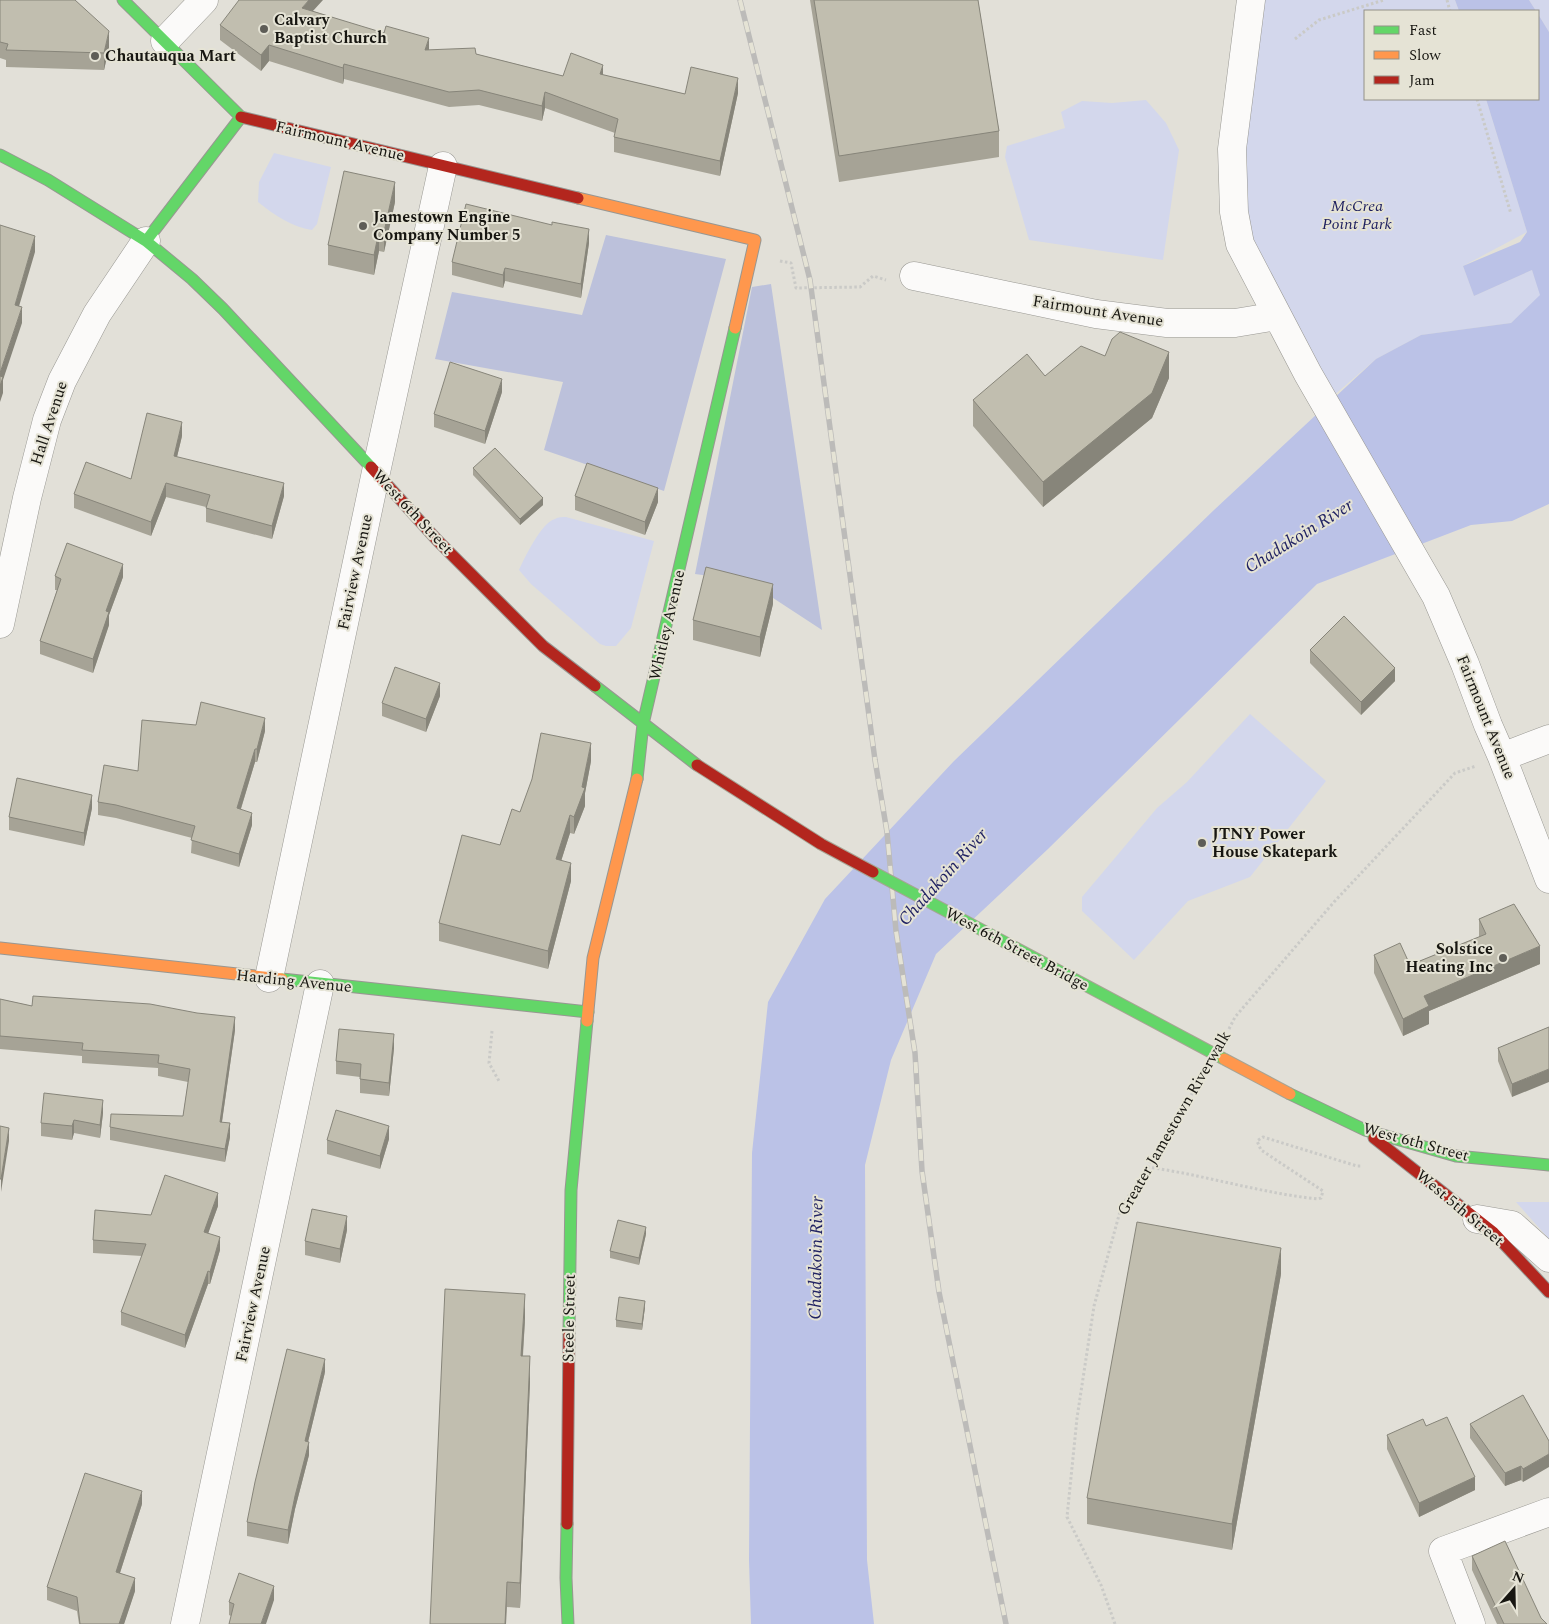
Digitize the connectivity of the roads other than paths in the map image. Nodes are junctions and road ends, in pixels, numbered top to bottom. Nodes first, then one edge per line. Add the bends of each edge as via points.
1 (123, 0) edge
2 (204, 0) edge
3 (1251, 0) edge
4 (165, 41) junction
5 (241, 117) junction
6 (0, 155) edge
7 (443, 166) junction
8 (755, 240) joint
9 (146, 241) junction
10 (901, 278) road end
11 (1276, 316) junction
12 (376, 472) junction
13 (0, 624) edge
14 (643, 724) junction
15 (1549, 739) edge
16 (1502, 756) junction
17 (697, 765) joint
18 (1549, 879) edge
19 (0, 948) edge
20 (269, 978) junction
21 (320, 984) junction
22 (588, 1012) junction
23 (1290, 1094) joint
24 (1365, 1130) junction
25 (1549, 1165) edge
26 (1477, 1220) junction
27 (1549, 1258) edge
28 (1549, 1292) edge
29 (1549, 1512) edge
30 (185, 1624) edge
31 (568, 1624) edge
32 (1471, 1624) edge

1 - 4 street
2 - 4 street
3 - 11 street via 1232,150 1234,212 1240,244
4 - 5 street
5 - 7 street, Fairmount Avenue
5 - 9 street
6 - 9 street via 48,180
7 - 8 street, Fairmount Avenue
7 - 12 street, Fairview Avenue
8 - 14 street, Whitley Avenue
9 - 12 street, West 6th Street via 223,309
9 - 13 street, Hall Avenue via 97,314 62,381 47,420
10 - 11 street, Fairmount Avenue via 1096,314 1167,323 1235,323
11 - 16 street, Fairmount Avenue via 1436,596
12 - 14 street, West 6th Street via 437,540 543,646
12 - 20 street, Fairview Avenue
14 - 17 street, West 6th Street
14 - 22 street, Whitley Avenue via 636,786 593,958
15 - 16 street
16 - 18 street, Fairmount Avenue
17 - 23 street, West 6th Street Bridge, bridge via 821,844
19 - 20 street, Harding Avenue
20 - 21 street, Harding Avenue
21 - 22 street, Harding Avenue
21 - 30 street, Fairview Avenue
22 - 31 street, Steele Street via 571,1190
23 - 24 street, West 6th Street
24 - 25 street, West 6th Street via 1456,1156
24 - 26 street, West 5th Street
26 - 27 street via 1512,1225
26 - 28 street, West 5th Street via 1493,1232
29 - 32 street via 1443,1551

